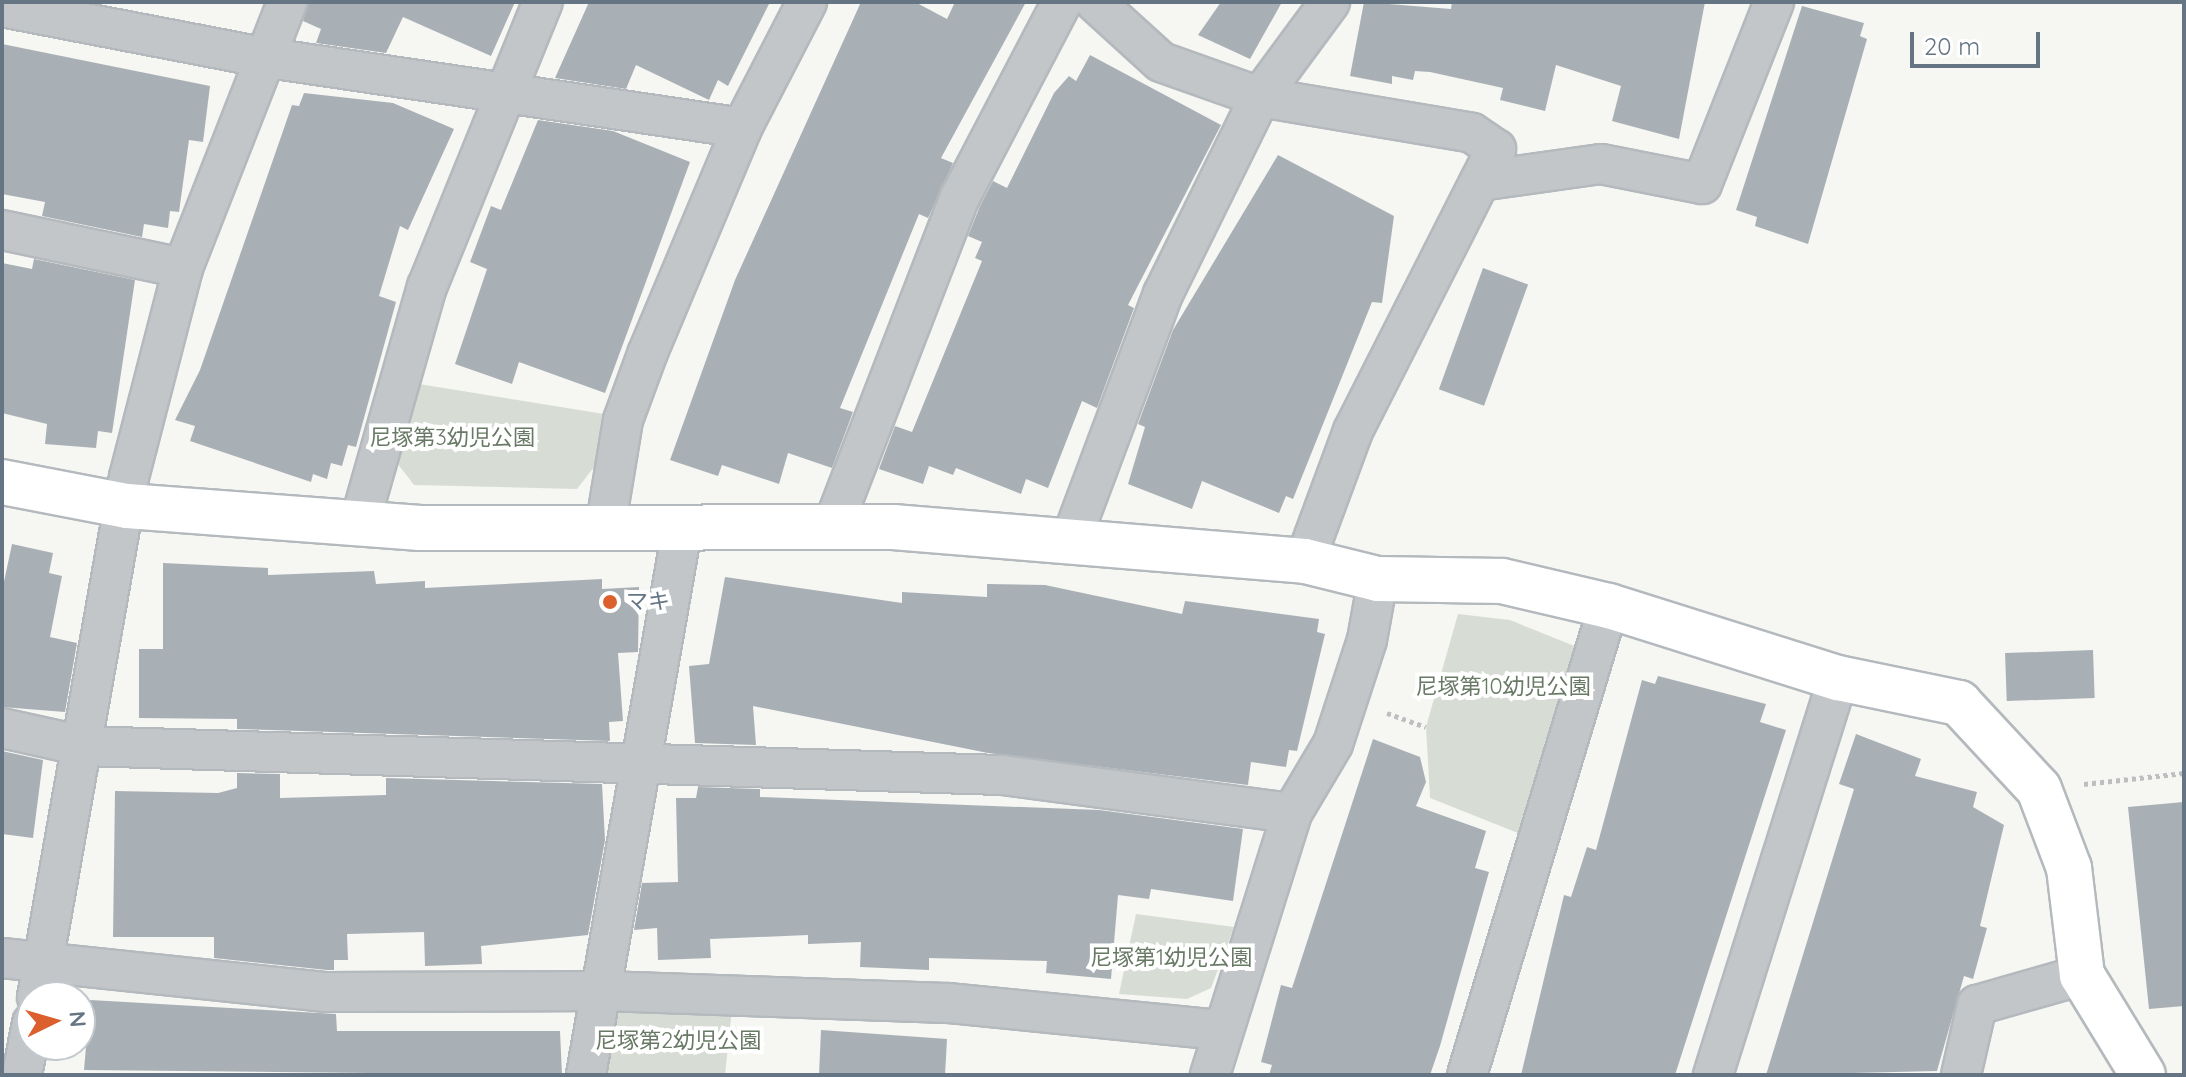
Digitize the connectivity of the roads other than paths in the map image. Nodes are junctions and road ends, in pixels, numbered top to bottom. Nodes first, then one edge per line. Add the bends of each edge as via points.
1 (287, 2) edge
2 (543, 2) edge
3 (807, 2) edge
4 (1062, 2) edge
5 (1095, 2) edge
6 (1330, 2) edge
7 (1774, 2) edge
8 (23, 8) edge
9 (262, 57) junction
10 (500, 95) junction
11 (1260, 97) junction
12 (742, 128) junction
13 (1480, 181) junction
14 (2, 230) edge
15 (183, 268) junction
16 (2, 482) edge
17 (127, 506) junction
18 (834, 523) junction
19 (359, 525) junction
20 (605, 529) junction
21 (682, 530) junction
22 (1071, 540) junction
23 (1305, 561) junction
24 (1378, 579) junction
25 (1609, 606) junction
26 (1838, 678) junction
27 (2, 728) edge
28 (83, 746) junction
29 (640, 766) junction
30 (1292, 813) junction
31 (2, 958) edge
32 (2082, 975) junction
33 (38, 981) edge
34 (40, 981) edge
35 (96, 984) edge
36 (601, 991) junction
37 (1221, 1030) junction
38 (586, 1075) edge
39 (1210, 1075) edge
40 (1467, 1075) edge
41 (1713, 1075) edge
42 (1961, 1075) edge
43 (2143, 1075) edge

1 - 9 street
2 - 10 street
3 - 12 street
4 - 18 street via 960,197
5 - 11 street via 1161,62
6 - 11 street
7 - 13 street via 1702,184 1601,164
8 - 9 street
9 - 10 street
9 - 15 street
10 - 12 street
10 - 19 street via 427,287
11 - 13 street via 1472,133 1496,149
11 - 22 street via 1163,294
12 - 20 street via 623,420
13 - 23 street via 1353,431
14 - 15 street
15 - 17 street
16 - 17 street
17 - 19 street
17 - 28 street
18 - 21 street
18 - 22 street
19 - 20 street
20 - 21 street
21 - 29 street
22 - 23 street
23 - 24 street
24 - 25 street via 1502,581
24 - 30 street via 1367,640 1333,744
25 - 26 street
25 - 40 street
26 - 32 street via 1959,703 2039,789 2069,868
26 - 41 street
27 - 28 street
28 - 29 street
28 - 34 street
29 - 30 street via 1002,775
29 - 36 street
30 - 37 street
31 - 33 street
32 - 42 street via 1977,1005
32 - 43 street
35 - 36 street via 326,992
36 - 37 street via 949,1003
36 - 38 street
37 - 39 street

